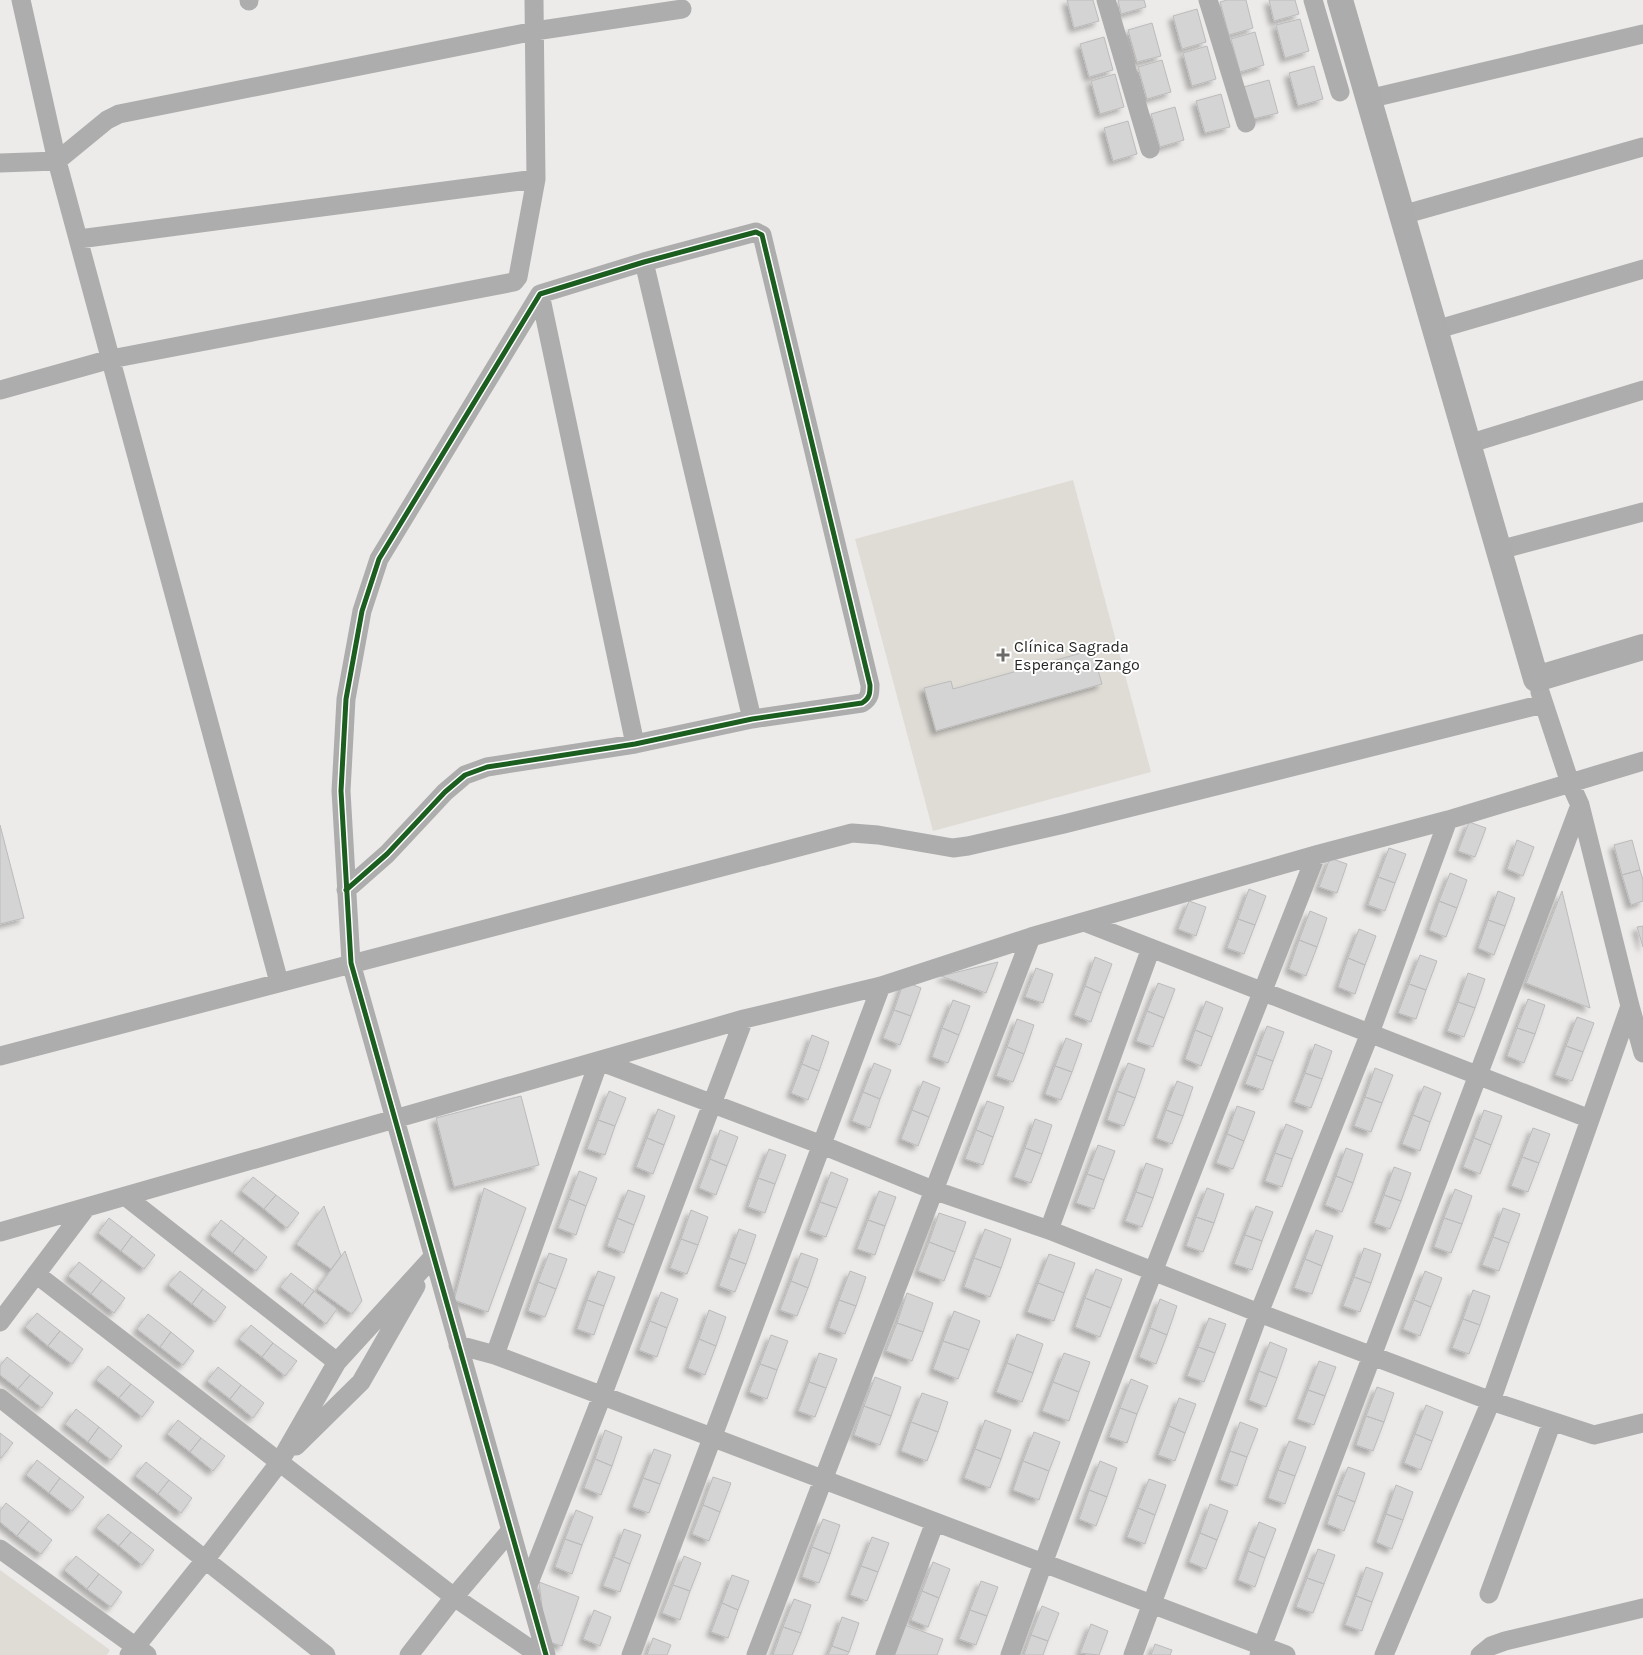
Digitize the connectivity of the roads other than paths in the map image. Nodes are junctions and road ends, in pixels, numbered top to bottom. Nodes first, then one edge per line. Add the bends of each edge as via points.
1 (21, 0) edge
2 (534, 0) edge
3 (1106, 0) edge
4 (1208, 0) edge
5 (1313, 0) edge
6 (1340, 0) edge
7 (682, 9) dead end
8 (535, 31) junction
9 (1643, 34) edge
10 (1340, 92) dead end
11 (1368, 99) junction
12 (1246, 123) dead end
13 (1643, 147) edge
14 (1150, 149) dead end
15 (57, 161) junction
16 (0, 162) edge
17 (536, 179) junction
18 (1402, 214) junction
19 (78, 239) junction
20 (644, 262) junction
21 (1643, 268) edge
22 (540, 294) junction
23 (1435, 330) junction
24 (111, 358) junction
25 (0, 390) edge
26 (1643, 390) edge
27 (1468, 444) junction
28 (1643, 512) edge
29 (1499, 550) junction
30 (1643, 647) edge
31 (1536, 679) junction
32 (1543, 704) junction
33 (752, 719) junction
34 (635, 744) junction
35 (1643, 761) edge
36 (1570, 783) junction
37 (1580, 805) junction
38 (1448, 820) junction
39 (1316, 855) junction
40 (346, 890) junction
41 (1084, 922) junction
42 (1031, 937) junction
43 (1151, 948) junction
44 (351, 964) junction
45 (279, 982) junction
46 (881, 986) junction
47 (1263, 991) junction
48 (1630, 1006) junction
49 (744, 1019) junction
50 (1370, 1033) junction
51 (1643, 1053) edge
52 (0, 1056) edge
53 (599, 1060) junction
54 (1478, 1075) junction
55 (711, 1103) junction
56 (394, 1119) junction
57 (1590, 1119) junction
58 (822, 1145) junction
59 (933, 1190) junction
60 (124, 1196) junction
61 (86, 1208) junction
62 (1049, 1230) junction
63 (0, 1232) edge
64 (433, 1257) junction
65 (1153, 1270) junction
66 (36, 1274) junction
67 (1259, 1313) junction
68 (0, 1322) edge
69 (458, 1345) junction
70 (495, 1355) junction
71 (1372, 1356) junction
72 (337, 1362) junction
73 (602, 1396) junction
74 (0, 1398) edge
75 (1491, 1401) junction
76 (1552, 1422) junction
77 (1643, 1423) edge
78 (713, 1437) junction
79 (279, 1463) junction
80 (823, 1480) junction
81 (935, 1522) junction
82 (511, 1530) junction
83 (0, 1549) edge
84 (205, 1560) junction
85 (1043, 1563) junction
86 (527, 1588) junction
87 (1489, 1594) dead end
88 (454, 1597) junction
89 (1152, 1604) junction
90 (1643, 1608) edge
91 (1261, 1650) edge
92 (137, 1652) edge
93 (326, 1655) edge
94 (409, 1655) edge
95 (539, 1655) edge
96 (546, 1655) edge
97 (631, 1655) edge
98 (756, 1655) edge
99 (885, 1655) edge
100 (1010, 1655) edge
101 (1133, 1655) edge
102 (1286, 1655) edge
103 (1384, 1655) edge
104 (1480, 1655) edge

1 - 15 street
2 - 8 street
3 - 14 street
4 - 12 street
5 - 10 street
6 - 11 street
7 - 8 street
8 - 15 street via 119,114
8 - 17 street
9 - 11 street
11 - 18 street
13 - 18 street
15 - 16 street
15 - 19 street
17 - 19 street
17 - 24 street via 518,277 514,282
18 - 23 street
19 - 24 street
20 - 22 street
20 - 33 street
20 - 33 street via 756,232 762,235 868,675 870,693 862,704
21 - 23 street
22 - 34 street
22 - 40 street via 379,559 362,611 346,699 341,791
23 - 27 street
24 - 25 street
24 - 45 street
26 - 27 street
27 - 29 street
28 - 29 street
29 - 31 street
30 - 31 street
31 - 32 street
32 - 36 street
32 - 44 street via 968,846 953,848 852,833
33 - 34 street
34 - 40 street via 487,767 465,775 387,854
35 - 36 street
36 - 37 street
36 - 38 street
37 - 48 street
37 - 54 street
38 - 39 street
38 - 50 street
39 - 41 street
39 - 47 street
40 - 44 street
41 - 42 street
41 - 43 street
42 - 46 street
42 - 59 street
43 - 47 street
43 - 62 street
44 - 45 street
44 - 56 street
45 - 52 street
46 - 49 street
46 - 58 street
47 - 50 street
47 - 65 street
48 - 51 street
48 - 57 street
49 - 53 street
49 - 55 street
50 - 54 street
50 - 67 street
53 - 55 street
53 - 56 street
53 - 70 street
54 - 57 street
54 - 71 street
55 - 58 street
55 - 73 street
56 - 60 street
56 - 64 street
57 - 75 street
58 - 59 street
58 - 78 street
59 - 62 street
59 - 80 street
60 - 61 street
60 - 72 street
61 - 63 street
61 - 66 street
62 - 65 street
64 - 69 street
64 - 72 street
64 - 79 street via 362,1382
65 - 67 street
65 - 85 street
66 - 68 street
66 - 79 street
67 - 71 street
67 - 89 street
69 - 70 street
69 - 82 street
70 - 73 street
71 - 75 street
71 - 91 street
72 - 79 street
73 - 78 street
73 - 86 street
74 - 84 street
75 - 76 street
75 - 103 street
76 - 77 street via 1594,1435
76 - 87 street
78 - 80 street
78 - 97 street
79 - 84 street
79 - 88 street
80 - 81 street
80 - 98 street
81 - 85 street
81 - 99 street
82 - 86 street
82 - 88 street
83 - 92 street
84 - 92 street
84 - 93 street
85 - 89 street
85 - 100 street
86 - 96 street
88 - 94 street
88 - 95 street
89 - 91 street
89 - 101 street
90 - 104 street via 1505,1640
91 - 102 street

